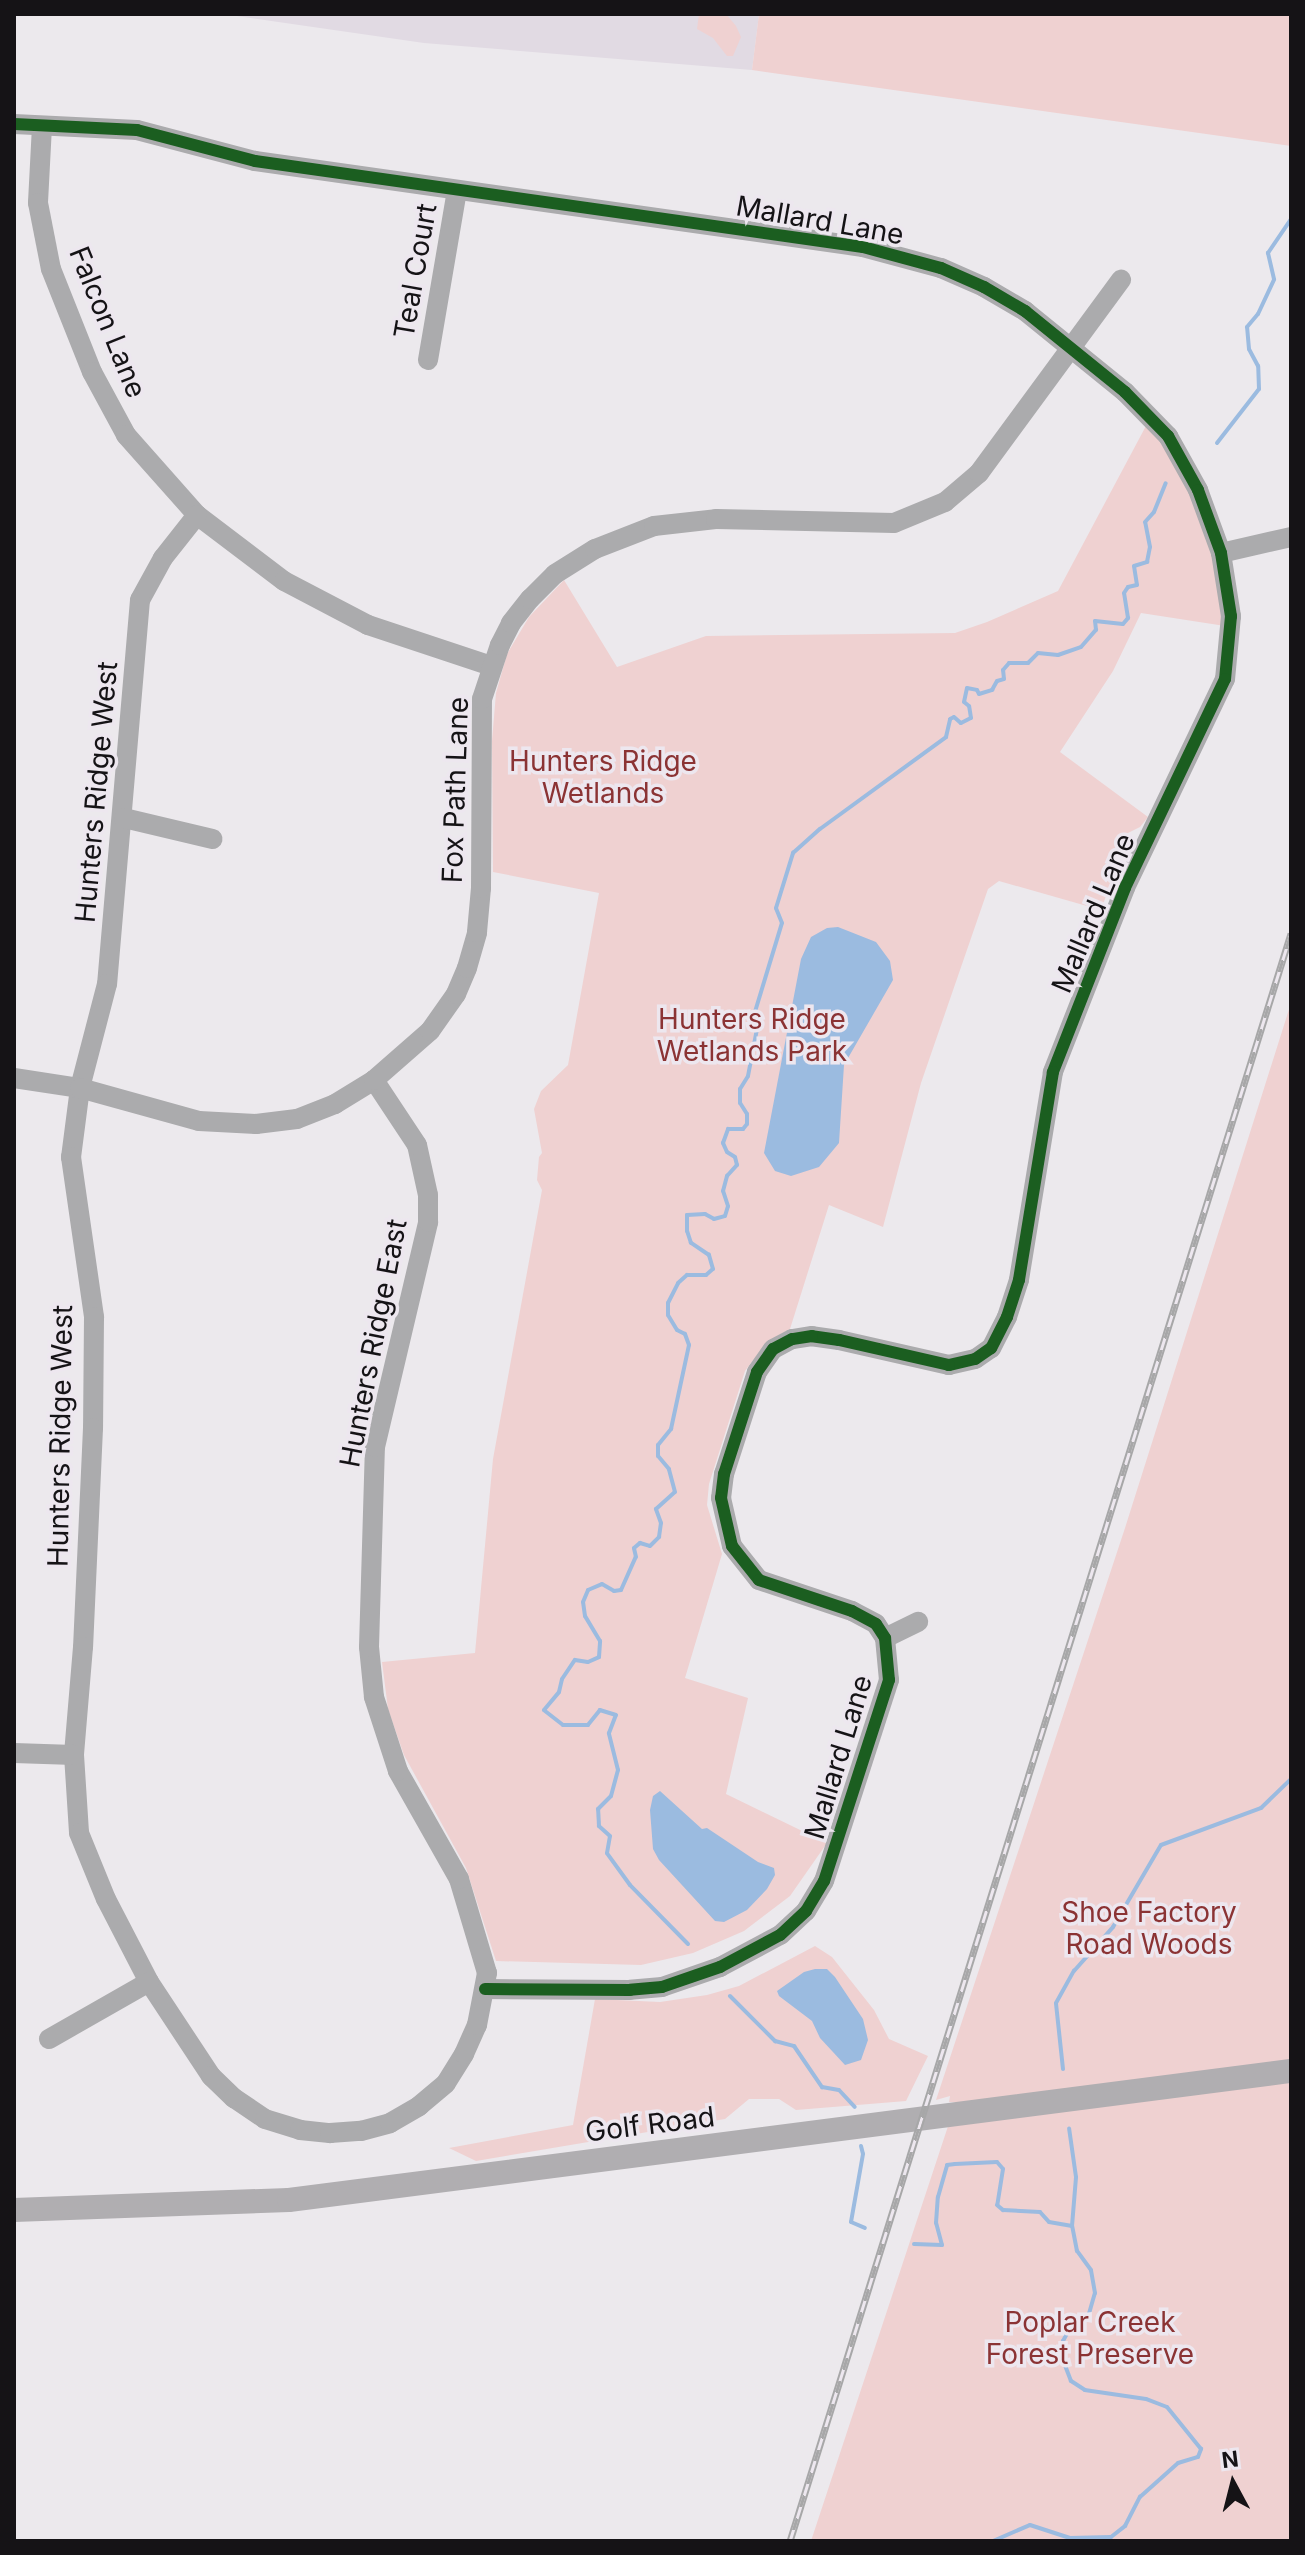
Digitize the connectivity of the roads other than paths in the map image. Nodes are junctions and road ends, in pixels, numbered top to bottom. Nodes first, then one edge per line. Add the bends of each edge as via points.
1 (14, 124) edge
2 (42, 126) junction
3 (457, 191) junction
4 (1121, 280) dead end
5 (1073, 348) junction
6 (428, 360) dead end
7 (197, 515) junction
8 (1291, 537) edge
9 (1221, 553) junction
10 (491, 666) junction
11 (124, 818) junction
12 (213, 839) dead end
13 (14, 1078) edge
14 (374, 1080) junction
15 (80, 1088) junction
16 (918, 1622) dead end
17 (885, 1638) junction
18 (14, 1753) edge
19 (74, 1755) junction
20 (149, 1982) junction
21 (485, 1989) junction
22 (49, 2039) dead end
23 (1291, 2071) edge
24 (14, 2210) edge

1 - 2 street, Mallard Lane
2 - 3 street, Mallard Lane via 137,130 255,161
2 - 7 street, Falcon Lane via 38,203 51,269 92,372 126,435
3 - 5 street, Mallard Lane via 889,253 984,287
3 - 6 street, Teal Court
4 - 5 street, Fox Path Lane
5 - 9 street, Mallard Lane via 1168,436 1198,490
5 - 10 street, Fox Path Lane via 979,473 945,502 894,523 685,520 628,535 555,574 511,623
7 - 10 street, Falcon Lane via 284,581 354,617
7 - 11 street, Hunters Ridge West via 163,558 140,600
8 - 9 street
9 - 17 street, Mallard Lane via 1231,616 1225,679 1125,888 1053,1072 1019,1280 991,1348 975,1359 949,1365 839,1340 792,1339 773,1349 757,1372 724,1474 721,1498 732,1546 759,1580 852,1611 876,1624
10 - 14 street, Fox Path Lane via 479,732 481,888 467,968 430,1031
11 - 12 street
11 - 15 street, Hunters Ridge West via 107,984
13 - 15 street, Fox Path Lane
14 - 15 street, Fox Path Lane via 297,1119 256,1124 199,1121
14 - 21 street, Hunters Ridge East via 417,1145 428,1222 375,1447 369,1647 374,1697 398,1771 459,1879 487,1973
15 - 19 street, Hunters Ridge West via 71,1157 94,1317 93,1428
16 - 17 street
17 - 21 street, Mallard Lane via 889,1680 836,1850 806,1911 780,1935 720,1967 662,1987
18 - 19 street
19 - 20 street, Hunters Ridge West via 79,1833
20 - 21 street, Hunters Ridge East via 211,2076 234,2098 265,2119 330,2133 390,2123 446,2083 471,2039
20 - 22 street
23 - 24 main road, Golf Road via 289,2200

